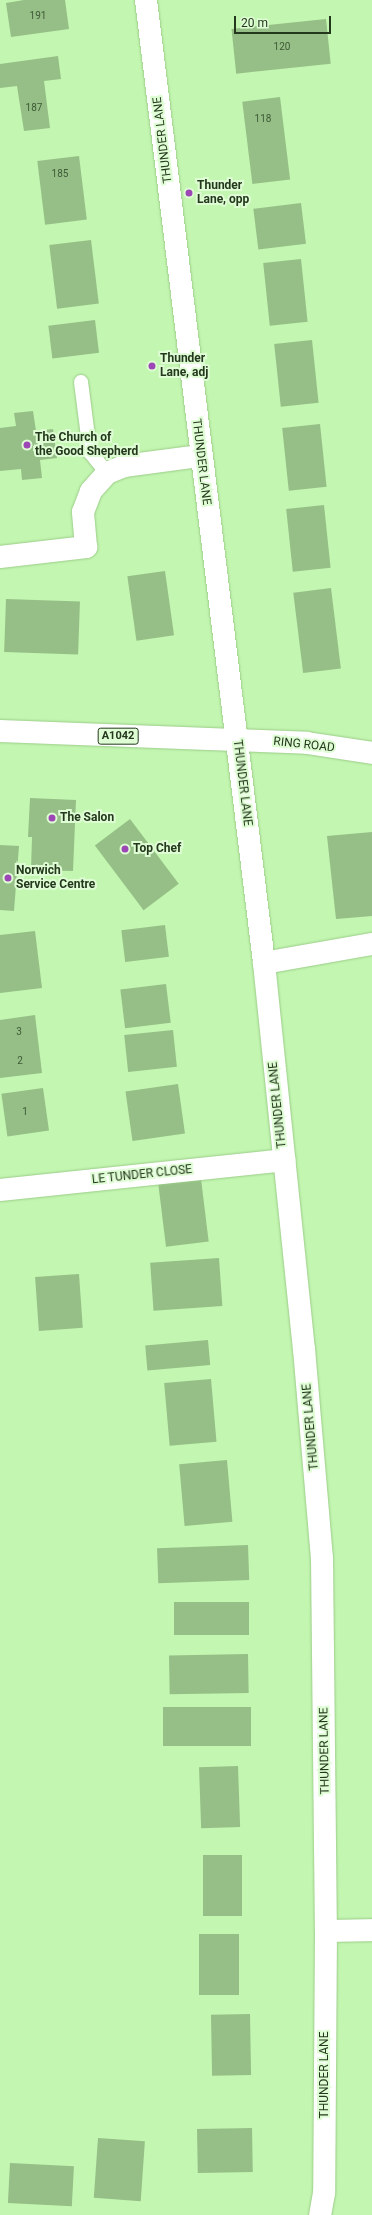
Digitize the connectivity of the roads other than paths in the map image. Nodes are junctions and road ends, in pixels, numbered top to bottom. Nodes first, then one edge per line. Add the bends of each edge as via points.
1 (146, 0) edge
2 (81, 382) dead end
3 (200, 456) junction
4 (107, 473) junction
5 (0, 557) edge
6 (0, 731) edge
7 (236, 739) junction
8 (372, 753) edge
9 (372, 944) edge
10 (264, 963) junction
11 (284, 1160) junction
12 (0, 1190) edge
13 (326, 1930) junction
14 (372, 1930) edge
15 (320, 2215) edge

1 - 3 main road, THUNDER LANE
2 - 4 lane via 90,452
3 - 4 main road via 124,466
3 - 7 main road, THUNDER LANE
4 - 5 main road via 92,491 83,512 86,547
6 - 7 main road, A1042
7 - 8 main road, RING ROAD / A1042 via 307,743
7 - 10 main road, THUNDER LANE
9 - 10 main road
10 - 11 main road, THUNDER LANE
11 - 12 main road, LE TUNDER CLOSE
11 - 13 main road, THUNDER LANE via 322,1558
13 - 14 main road
13 - 15 main road, THUNDER LANE via 324,2193

